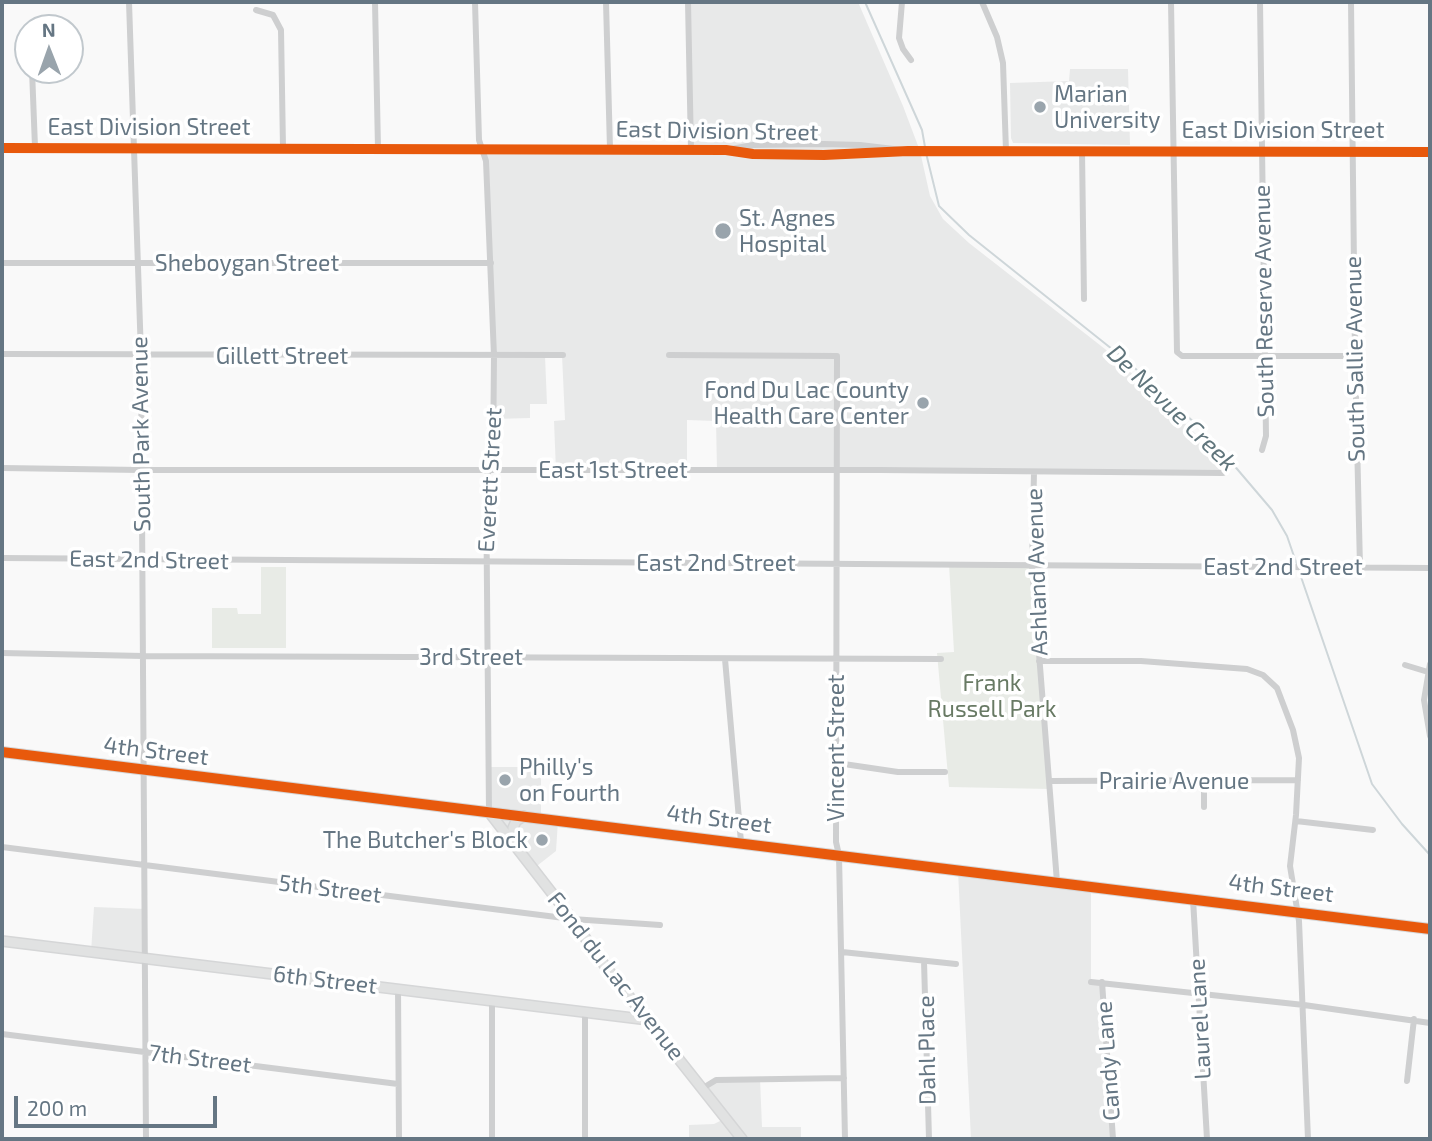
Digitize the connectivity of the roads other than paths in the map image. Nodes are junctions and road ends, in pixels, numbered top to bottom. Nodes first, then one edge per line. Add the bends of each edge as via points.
1 (129, 2) edge
2 (374, 2) edge
3 (475, 2) edge
4 (606, 2) edge
5 (688, 2) edge
6 (902, 2) edge
7 (982, 2) edge
8 (1171, 2) edge
9 (1261, 2) edge
10 (1351, 2) edge
11 (256, 9) dead end
12 (911, 60) dead end
13 (33, 84) edge
14 (35, 147) junction
15 (2, 148) edge
16 (133, 149) junction
17 (283, 149) junction
18 (378, 149) junction
19 (482, 149) junction
20 (610, 149) junction
21 (691, 150) junction
22 (1006, 151) junction
23 (1083, 151) junction
24 (1172, 151) junction
25 (1262, 151) junction
26 (1352, 152) junction
27 (1430, 152) edge
28 (491, 262) junction
29 (2, 264) edge
30 (136, 264) junction
31 (1084, 299) dead end
32 (2, 354) edge
33 (141, 355) junction
34 (563, 355) dead end
35 (669, 355) dead end
36 (494, 356) junction
37 (1264, 356) junction
38 (1354, 356) junction
39 (1262, 450) dead end
40 (2, 468) edge
41 (141, 470) junction
42 (838, 470) junction
43 (490, 471) junction
44 (1034, 472) junction
45 (1223, 473) dead end
46 (2, 558) edge
47 (142, 560) junction
48 (486, 562) junction
49 (836, 564) junction
50 (1032, 565) junction
51 (1360, 567) junction
52 (1430, 568) edge
53 (2, 653) edge
54 (143, 656) junction
55 (488, 657) junction
56 (836, 657) junction
57 (726, 659) junction
58 (941, 659) dead end
59 (1040, 661) junction
60 (1430, 664) edge
61 (1405, 666) dead end
62 (1428, 672) junction
63 (1430, 736) edge
64 (2, 752) edge
65 (836, 763) junction
66 (144, 772) junction
67 (945, 772) dead end
68 (1298, 780) junction
69 (1049, 781) junction
70 (1203, 781) junction
71 (1204, 807) dead end
72 (489, 812) junction
73 (524, 816) junction
74 (1296, 821) junction
75 (1373, 830) dead end
76 (741, 842) junction
77 (515, 846) junction
78 (2, 847) edge
79 (839, 855) junction
80 (144, 866) junction
81 (1057, 882) junction
82 (1193, 899) junction
83 (1298, 911) junction
84 (572, 919) junction
85 (660, 925) dead end
86 (1430, 929) edge
87 (2, 941) edge
88 (842, 952) junction
89 (146, 959) junction
90 (924, 961) junction
91 (956, 964) dead end
92 (1091, 982) dead end
93 (1102, 982) junction
94 (398, 988) junction
95 (1198, 995) junction
96 (492, 1001) junction
97 (1304, 1005) junction
98 (585, 1013) junction
99 (1414, 1019) junction
100 (649, 1020) junction
101 (1430, 1023) edge
102 (2, 1034) edge
103 (146, 1052) junction
104 (844, 1078) junction
105 (1407, 1081) dead end
106 (398, 1084) junction
107 (703, 1088) junction
108 (146, 1139) edge
109 (399, 1139) edge
110 (492, 1139) edge
111 (585, 1139) edge
112 (742, 1139) edge
113 (845, 1139) edge
114 (929, 1139) edge
115 (1113, 1139) edge
116 (1207, 1139) edge
117 (1308, 1139) edge

1 - 16 street, South Park Avenue
2 - 18 street
3 - 19 street, Everett Street
4 - 20 street
5 - 21 street
6 - 12 street via 899,38
7 - 22 street via 1003,63
8 - 24 street
9 - 25 street, South Reserve Avenue
10 - 26 street, South Sallie Avenue
11 - 17 street via 273,15 281,30
13 - 14 street
14 - 15 street, East Division Street
14 - 16 street, East Division Street
16 - 17 street, East Division Street
16 - 30 street, South Park Avenue
17 - 18 street, East Division Street
18 - 19 street, East Division Street
19 - 20 street, East Division Street
19 - 28 street, Everett Street
20 - 21 street, East Division Street
21 - 22 street, East Division Street via 836,144 908,151
22 - 23 street, East Division Street
23 - 24 street, East Division Street
23 - 31 street
24 - 25 street, East Division Street
24 - 37 street via 1178,353
25 - 26 street, East Division Street
25 - 37 street, South Reserve Avenue
26 - 27 street, East Division Street
26 - 38 street, South Sallie Avenue
28 - 30 street, Sheboygan Street
28 - 36 street, Everett Street
29 - 30 street, Sheboygan Street
30 - 33 street, South Park Avenue
32 - 33 street, Gillett Street
33 - 36 street, Gillett Street
33 - 41 street, South Park Avenue
34 - 36 street, Gillett Street
35 - 42 street, Vincent Street via 837,356
36 - 43 street, Everett Street
37 - 38 street
37 - 39 street, South Reserve Avenue via 1266,436
38 - 51 street, South Sallie Avenue
40 - 41 street, East 1st Street
41 - 43 street, East 1st Street
41 - 47 street, South Park Avenue
42 - 43 street, East 1st Street
42 - 44 street, East 1st Street
42 - 49 street, Vincent Street
43 - 48 street, Everett Street via 486,478
44 - 45 street, East 1st Street
44 - 50 street, Ashland Avenue
46 - 47 street, East 2nd Street
47 - 48 street, East 2nd Street
47 - 54 street, South Park Avenue
48 - 49 street, East 2nd Street
48 - 55 street, Everett Street
49 - 50 street, East 2nd Street
49 - 56 street, Vincent Street
50 - 51 street, East 2nd Street
50 - 59 street, Ashland Avenue
51 - 52 street, East 2nd Street
53 - 54 street, 3rd Street
54 - 55 street, 3rd Street
54 - 66 street, South Park Avenue
55 - 57 street, 3rd Street
55 - 72 street, Everett Street
56 - 57 street, 3rd Street
56 - 58 street, 3rd Street
56 - 65 street, Vincent Street
57 - 76 street
59 - 68 street via 1141,661 1260,673 1277,688 1293,730
59 - 69 street, Ashland Avenue
60 - 62 street
61 - 62 street
62 - 63 street via 1424,708
64 - 66 street, 4th Street
65 - 67 street via 898,772
65 - 79 street, Vincent Street
66 - 72 street, 4th Street
66 - 80 street, South Park Avenue
68 - 70 street, Prairie Avenue
68 - 74 street
69 - 70 street, Prairie Avenue
69 - 81 street, Ashland Avenue
70 - 71 street
72 - 73 street, 4th Street
72 - 77 street, Fond du Lac Avenue
73 - 76 street, 4th Street
73 - 77 street via 513,828
74 - 75 street
74 - 83 street via 1290,866
76 - 79 street, 4th Street
77 - 84 street, Fond du Lac Avenue
78 - 80 street, 5th Street
79 - 81 street, 4th Street
79 - 88 street, Vincent Street
80 - 84 street, 5th Street
80 - 89 street, South Park Avenue
81 - 82 street, 4th Street
82 - 83 street, 4th Street
82 - 95 street, Laurel Lane
83 - 86 street, 4th Street
83 - 97 street
84 - 85 street, 5th Street
84 - 100 street, Fond du Lac Avenue
87 - 89 street, 6th Street
88 - 90 street
88 - 104 street, Vincent Street
89 - 94 street, 6th Street
89 - 103 street, South Park Avenue
90 - 91 street
90 - 114 street, Dahl Place
92 - 93 street
93 - 95 street
93 - 115 street, Candy Lane
94 - 96 street, 6th Street
94 - 106 street
95 - 97 street
95 - 116 street, Laurel Lane
96 - 98 street, 6th Street
96 - 110 street
97 - 99 street
97 - 117 street
98 - 100 street, 6th Street
98 - 111 street
99 - 101 street
99 - 105 street
100 - 107 street, Fond du Lac Avenue
102 - 103 street, 7th Street
103 - 106 street, 7th Street
103 - 108 street, South Park Avenue
104 - 107 street via 716,1080
104 - 113 street, Vincent Street
106 - 109 street
107 - 112 street, Fond du Lac Avenue

